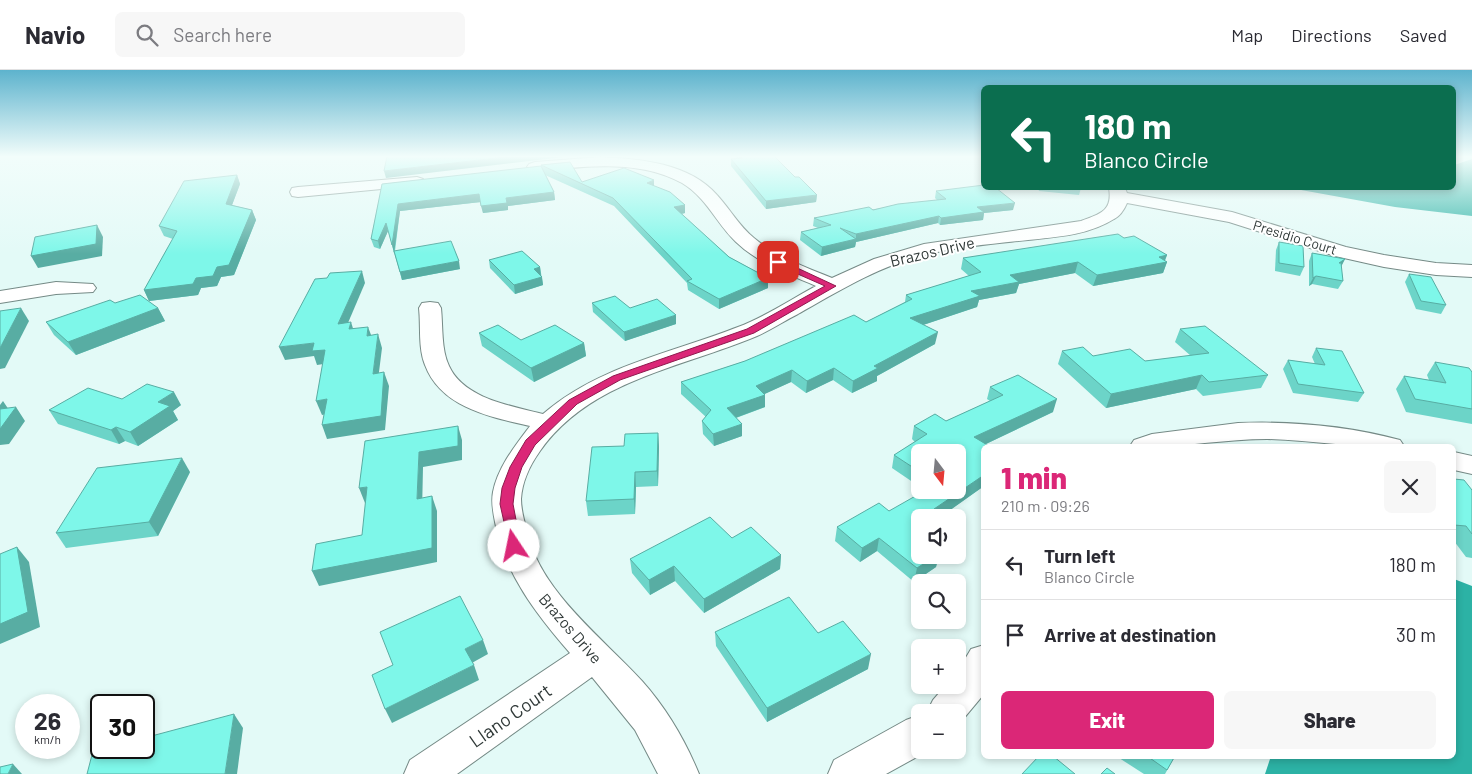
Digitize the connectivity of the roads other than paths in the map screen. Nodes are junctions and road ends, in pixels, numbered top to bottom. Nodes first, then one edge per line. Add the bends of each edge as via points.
1 (333, 189) edge
2 (700, 189) edge
3 (298, 192) dead end
4 (1118, 192) edge
5 (1472, 271) edge
6 (832, 286) junction
7 (86, 288) dead end
8 (0, 297) edge
9 (430, 308) dead end
10 (549, 423) junction
11 (1149, 444) edge
12 (1380, 444) edge
13 (1456, 461) edge
14 (1472, 465) edge
15 (595, 655) junction
16 (981, 665) edge
17 (953, 704) edge
18 (911, 739) edge
19 (424, 774) edge
20 (679, 774) edge
21 (848, 774) edge

1 - 3 street
2 - 6 street via 747,242 778,262
4 - 5 street, Presidio Court via 1232,217 1342,252 1436,269
4 - 6 street, Brazos Drive via 1116,208 1110,214 1078,226 913,253 864,270
6 - 10 street, Brazos Drive via 750,331 616,378 573,402
7 - 8 street via 56,288
9 - 10 street via 436,364 455,391 496,408
10 - 15 street, Brazos Drive via 530,443 508,488 506,504 514,546 525,571 548,605
11 - 12 street via 1213,433 1252,431 1335,435
13 - 14 street
15 - 19 street, Llano Court
15 - 20 street, Brazos Drive via 650,719
16 - 17 street
18 - 21 street

